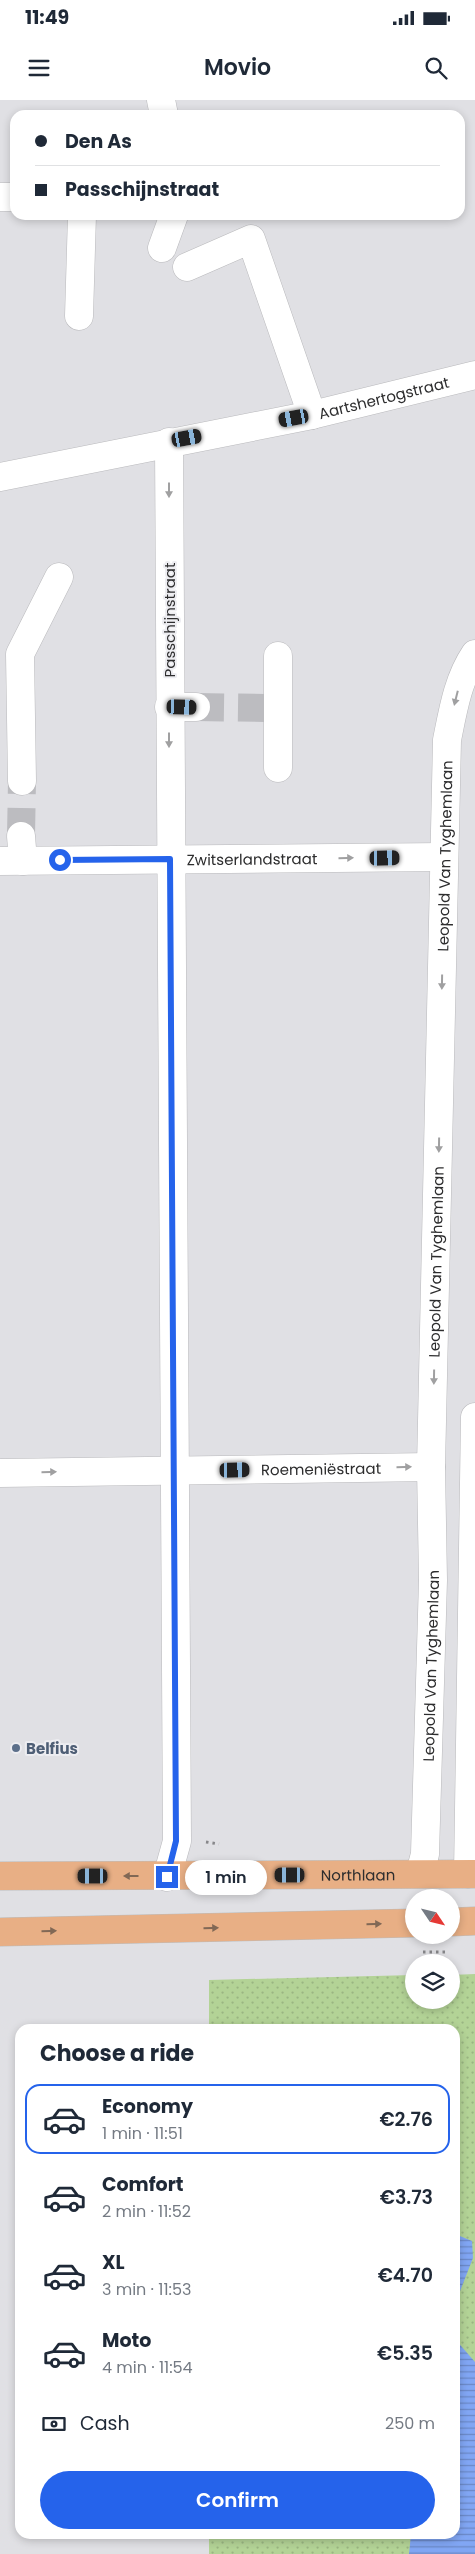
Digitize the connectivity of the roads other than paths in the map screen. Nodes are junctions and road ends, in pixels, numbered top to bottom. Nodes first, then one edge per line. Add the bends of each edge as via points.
1 (82, 220) edge
2 (172, 220) edge
3 (162, 248) dead end
4 (187, 267) dead end
5 (79, 316) dead end
6 (475, 375) edge
7 (312, 415) junction
8 (169, 442) junction
9 (0, 477) edge
10 (59, 577) dead end
11 (475, 654) edge
12 (278, 656) dead end
13 (278, 768) dead end
14 (22, 781) tunnel mouth
15 (15, 852) edge
16 (444, 857) junction
17 (170, 859) junction
18 (475, 1417) edge
19 (431, 1467) junction
20 (176, 1471) junction
21 (0, 1473) edge
22 (474, 1581) edge
23 (420, 1873) junction
24 (472, 1874) edge
25 (0, 1876) edge
26 (167, 1877) junction
27 (475, 1921) edge
28 (460, 1922) edge
29 (405, 1923) edge
30 (0, 1932) edge

1 - 5 street
2 - 3 street
4 - 7 street via 251,239
6 - 7 street, Aartshertogstraat
7 - 8 street, Aartshertogstraat
8 - 9 street, Aartshertogstraat
8 -> 17 street, Passchijnstraat via 182,707
10 - 14 street via 20,654
11 -> 16 street, Leopold Van Tyghemlaan via 457,692 447,740
12 - 13 street via 272,709
15 - 17 street, Zwitserlandstraat
17 -> 16 street, Zwitserlandstraat
16 -> 19 street, Leopold Van Tyghemlaan
17 - 20 street, Passchijnstraat
18 - 22 street
20 -> 19 street, Roemeniëstraat
19 - 23 street, Leopold Van Tyghemlaan via 433,1580 425,1854
21 -> 20 street, Roemeniëstraat
20 - 26 street, Passchijnstraat via 176,1841
22 - 24 street
23 - 24 main road, Northlaan
23 - 26 main road, Northlaan
26 -> 25 main road, Northlaan
27 - 28 main road
30 -> 29 main road

